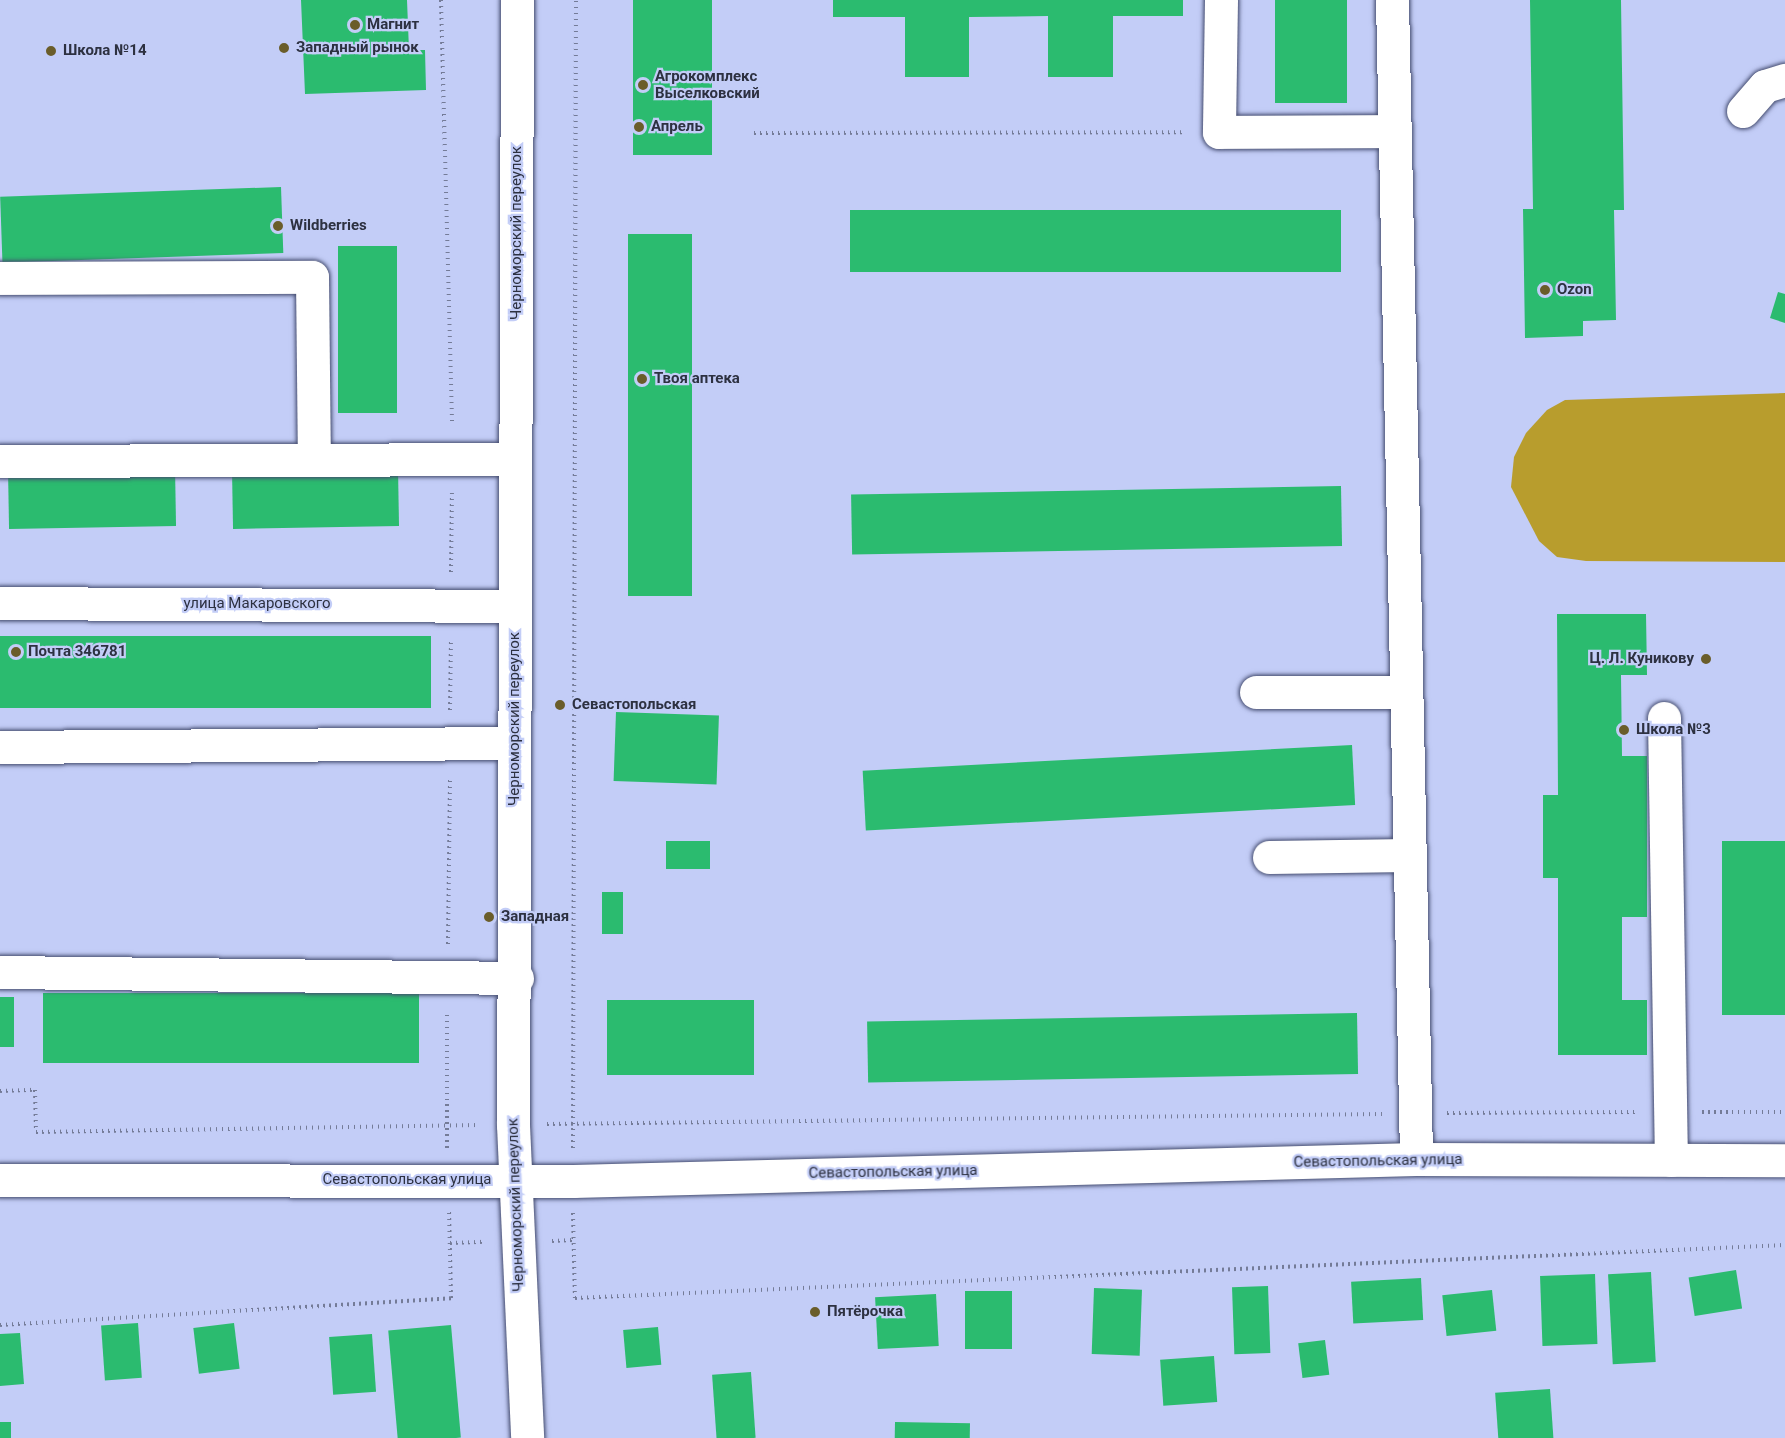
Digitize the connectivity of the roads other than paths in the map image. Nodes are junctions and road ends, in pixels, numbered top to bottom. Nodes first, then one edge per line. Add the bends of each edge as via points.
1 (517, 0) edge
2 (1221, 0) edge
3 (1392, 0) edge
4 (1785, 80) edge
5 (1743, 111) dead end
6 (1395, 131) junction
7 (0, 278) edge
8 (314, 459) junction
9 (515, 459) junction
10 (0, 460) edge
11 (0, 603) edge
12 (514, 606) junction
13 (1256, 692) dead end
14 (1406, 692) junction
15 (1664, 718) dead end
16 (514, 743) junction
17 (0, 747) edge
18 (1409, 855) junction
19 (1269, 857) dead end
20 (0, 972) edge
21 (517, 978) junction
22 (1416, 1159) junction
23 (1671, 1160) junction
24 (1785, 1160) edge
25 (0, 1180) edge
26 (514, 1180) junction
27 (527, 1438) edge

1 - 9 street, Черноморский переулок
2 - 6 street via 1219,132
3 - 6 street
4 - 5 street via 1765,86
6 - 14 street
7 - 8 street via 312,277
8 - 9 street
8 - 10 street
9 - 12 street, Черноморский переулок
11 - 12 street, улица Макаровского
12 - 16 street, Черноморский переулок
13 - 14 street
14 - 18 street
15 - 23 street
16 - 17 street
16 - 21 street, Черноморский переулок
18 - 19 street
18 - 22 street
20 - 21 street
21 - 26 street, Черноморский переулок
22 - 23 street, Севастопольская улица
22 - 26 street, Севастопольская улица
23 - 24 street, Севастопольская улица
25 - 26 street, Севастопольская улица
26 - 27 street, Черноморский переулок

